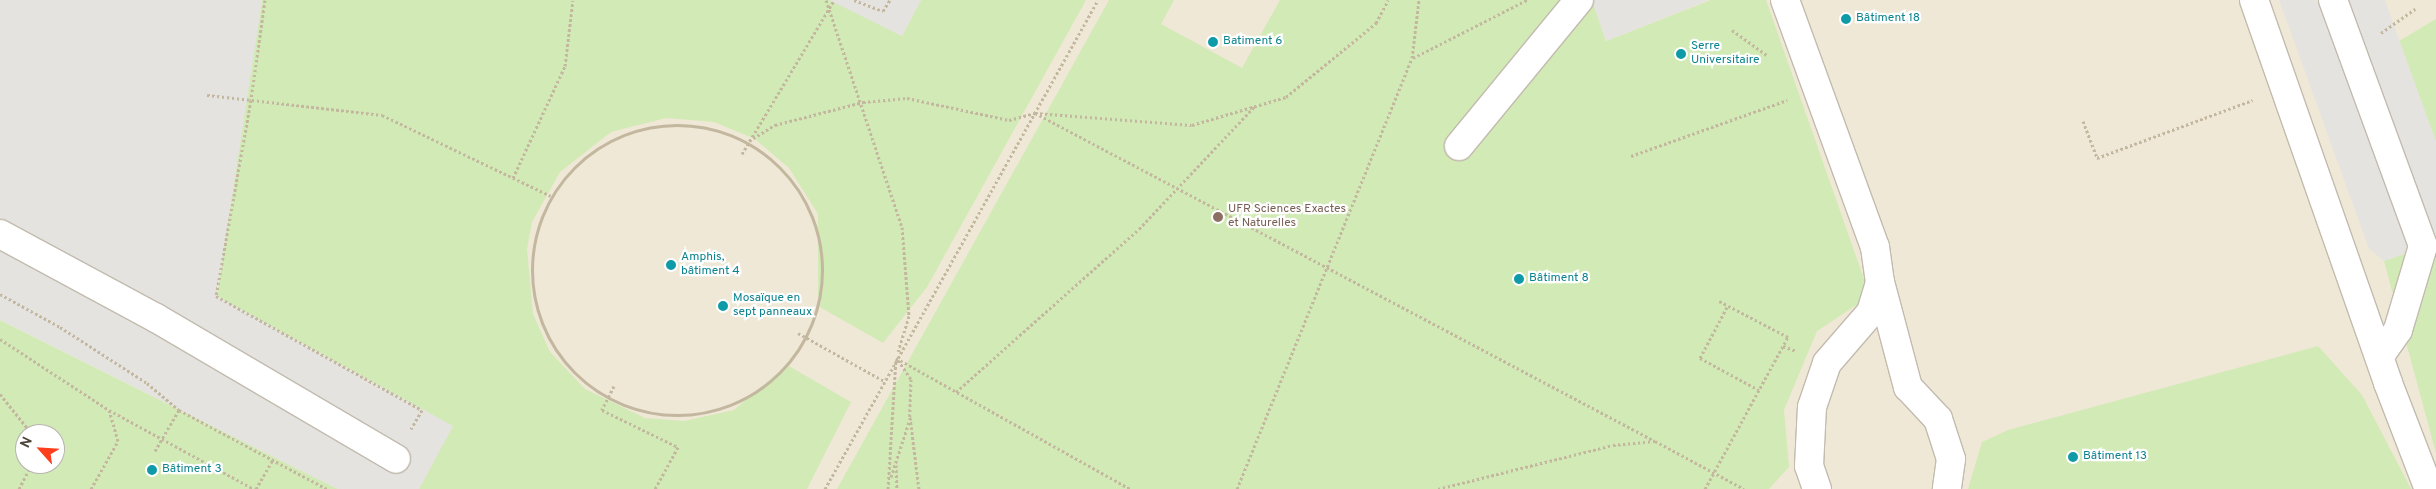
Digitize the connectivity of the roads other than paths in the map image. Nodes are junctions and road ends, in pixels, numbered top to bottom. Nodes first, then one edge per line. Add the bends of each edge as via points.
1 (1579, 0) edge
2 (1785, 0) edge
3 (2254, 0) edge
4 (2333, 0) edge
5 (1460, 146) dead end
6 (0, 234) edge
7 (1880, 282) junction
8 (2380, 356) junction
9 (396, 459) road end
10 (1817, 489) edge
11 (1947, 489) edge
12 (2429, 489) edge

1 - 5 lane
2 - 7 lane via 1875,247
3 - 8 lane
4 - 8 lane via 2423,246 2398,330
6 - 9 lane via 156,318
7 - 10 lane via 1871,312 1827,363 1812,407 1809,466
7 - 11 lane via 1908,387 1938,418 1951,459
8 - 12 lane

